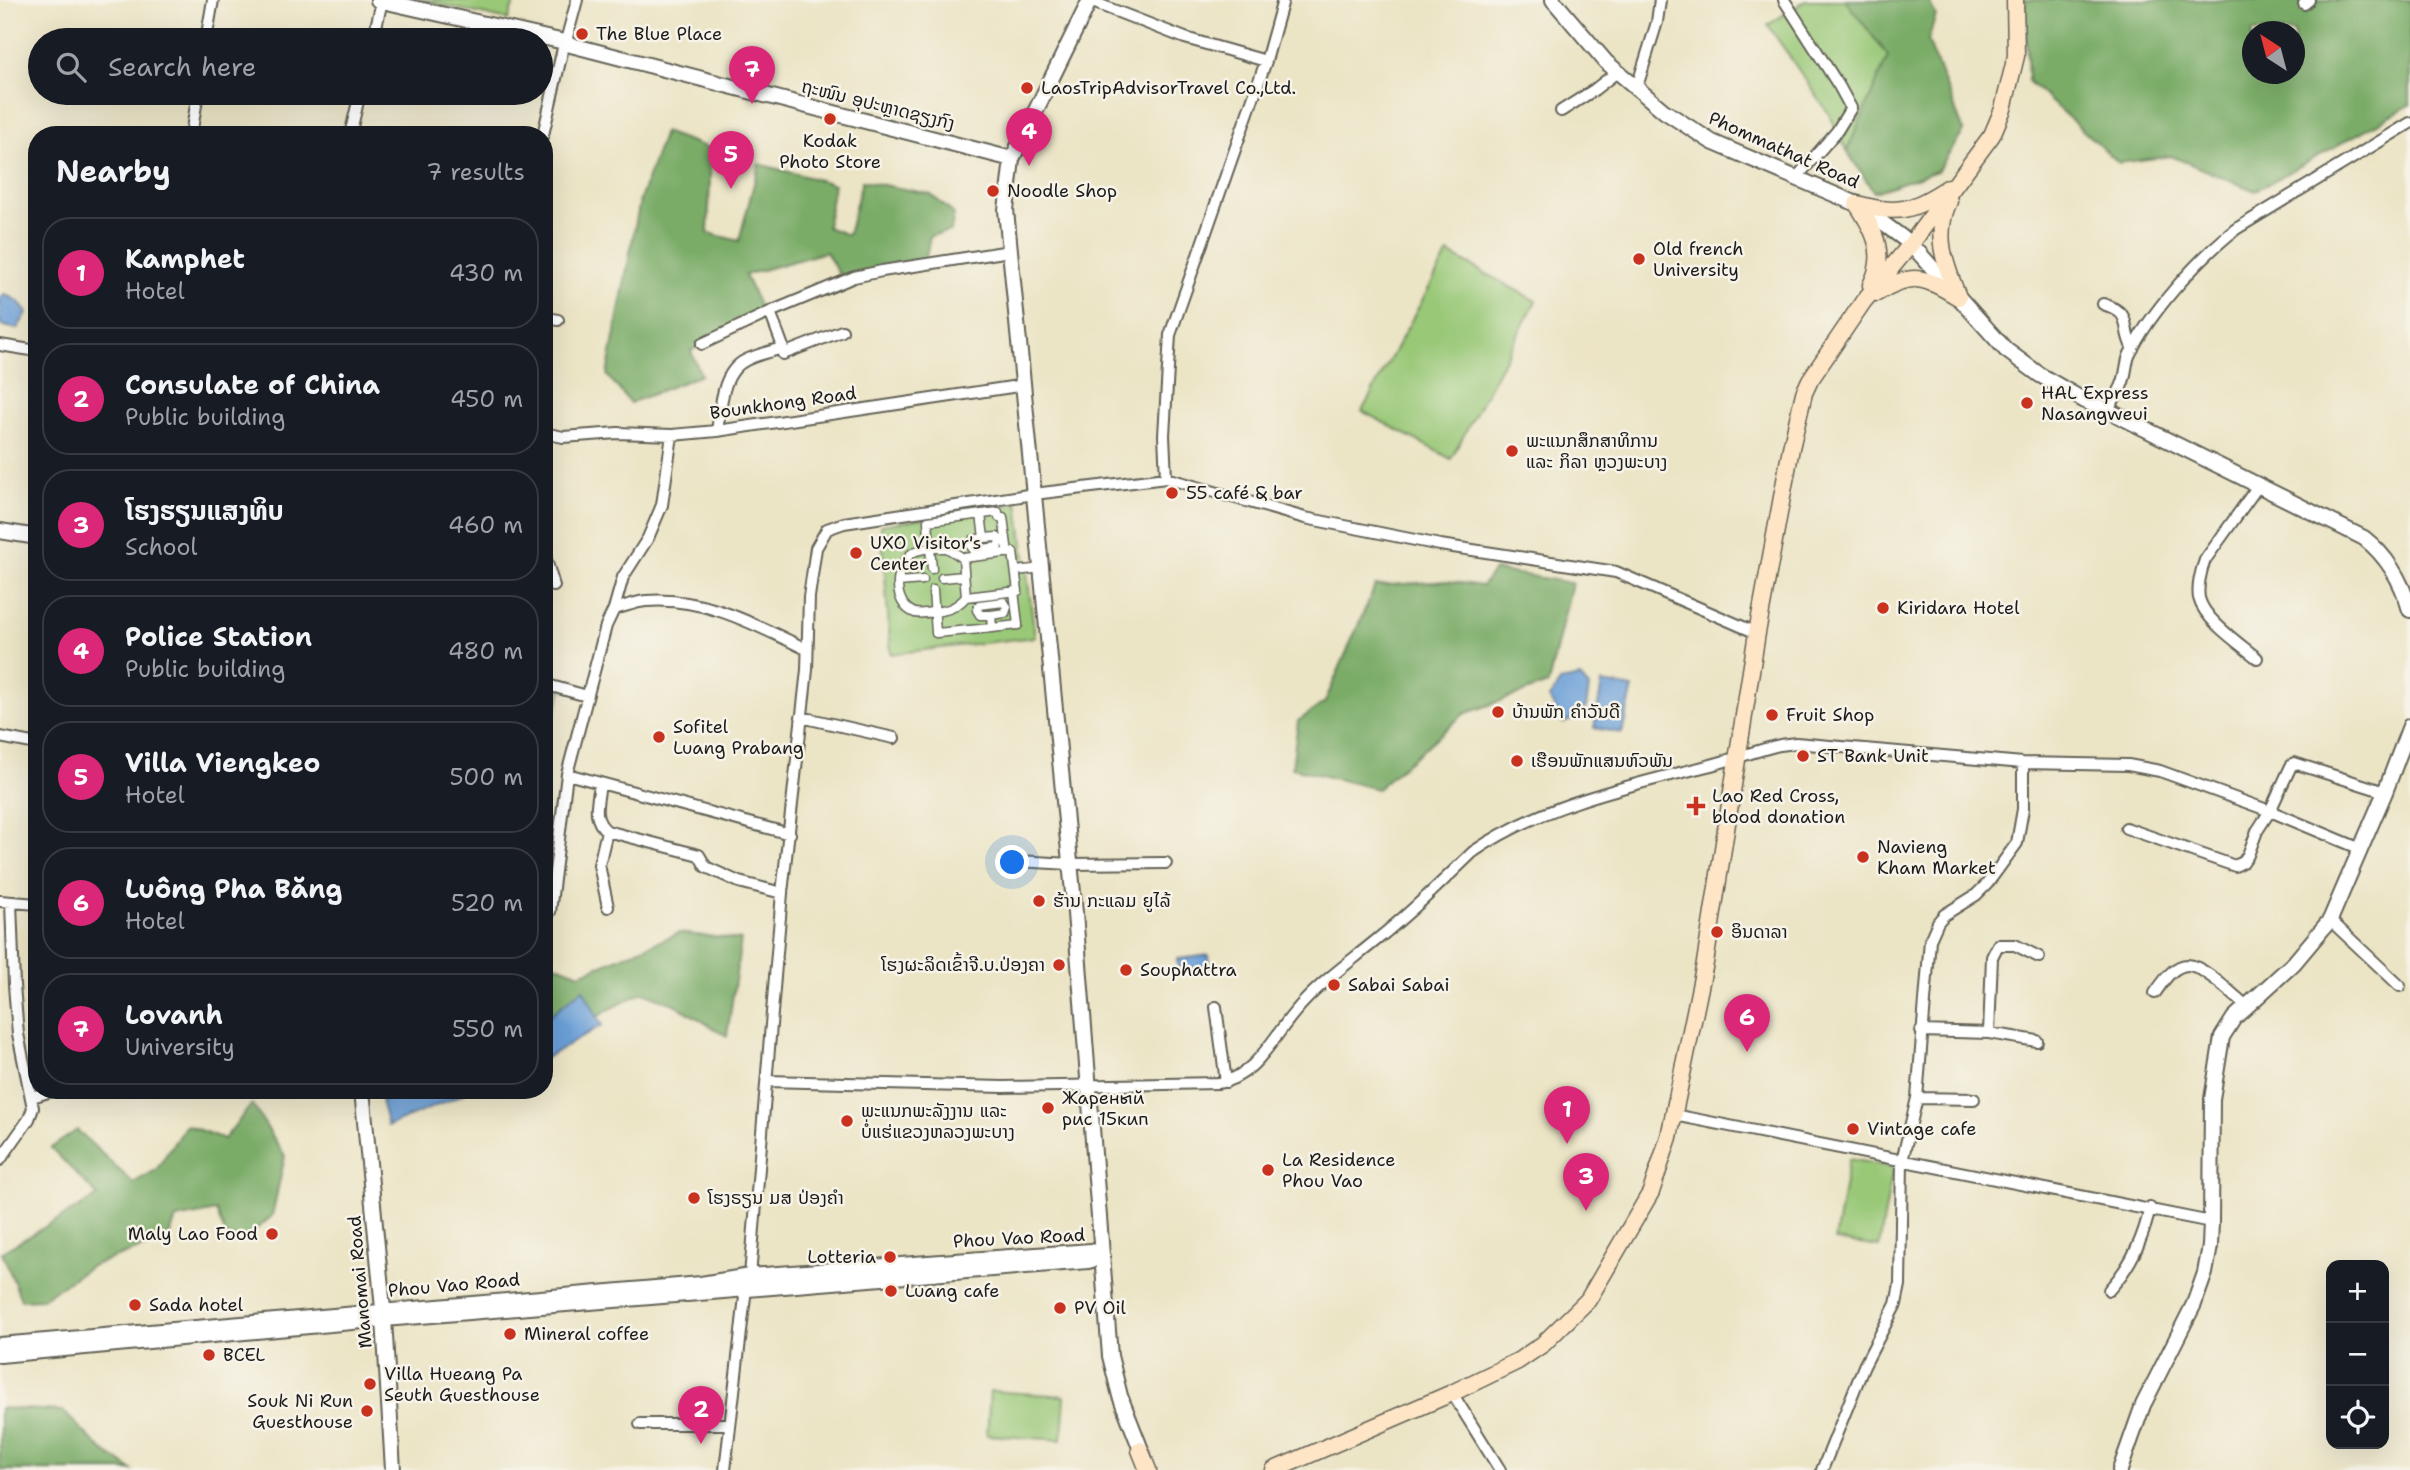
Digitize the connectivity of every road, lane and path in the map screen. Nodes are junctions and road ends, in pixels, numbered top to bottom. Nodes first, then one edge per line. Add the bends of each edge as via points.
1 (213, 0) edge
2 (380, 0) edge
3 (577, 0) edge
4 (1090, 0) edge
5 (1283, 0) edge
6 (1553, 0) edge
7 (1660, 0) edge
8 (1784, 0) edge
9 (2015, 0) edge
10 (208, 28) edge
11 (375, 28) edge
12 (500, 28) edge
13 (553, 40) edge
14 (565, 43) junction
15 (1266, 61) junction
16 (1617, 72) junction
17 (1636, 90) junction
18 (553, 91) edge
19 (196, 105) edge
20 (357, 105) edge
21 (550, 105) edge
22 (1561, 111) dead end
23 (2410, 123) edge
24 (192, 126) edge
25 (352, 126) edge
26 (544, 126) edge
27 (1012, 159) junction
28 (1797, 177) junction
29 (1959, 180) junction
30 (1857, 204) junction
31 (1911, 244) junction
32 (1010, 251) junction
33 (1958, 297) junction
34 (1863, 302) junction
35 (2103, 304) dead end
36 (770, 312) junction
37 (553, 319) edge
38 (558, 320) dead end
39 (842, 331) dead end
40 (702, 344) dead end
41 (782, 344) junction
42 (0, 345) edge
43 (2133, 349) junction
44 (28, 350) edge
45 (1024, 385) junction
46 (2107, 410) junction
47 (717, 431) junction
48 (553, 434) edge
49 (672, 435) junction
50 (1166, 478) junction
51 (2258, 486) junction
52 (1034, 494) junction
53 (981, 514) junction
54 (0, 531) edge
55 (28, 536) edge
56 (984, 538) dead end
57 (930, 548) junction
58 (1008, 553) junction
59 (962, 558) junction
60 (1042, 568) junction
61 (932, 569) dead end
62 (1016, 571) junction
63 (964, 576) junction
64 (2403, 576) edge
65 (942, 578) dead end
66 (923, 580) dead end
67 (898, 582) junction
68 (553, 583) edge
69 (554, 586) dead end
70 (933, 590) dead end
71 (1014, 591) junction
72 (966, 597) junction
73 (614, 610) junction
74 (2410, 610) edge
75 (935, 612) junction
76 (991, 615) dead end
77 (992, 628) junction
78 (1758, 633) junction
79 (806, 649) junction
80 (2257, 658) dead end
81 (553, 687) edge
82 (587, 696) junction
83 (801, 717) junction
84 (2410, 726) edge
85 (0, 737) edge
86 (894, 738) dead end
87 (28, 742) edge
88 (1740, 758) junction
89 (2023, 763) junction
90 (566, 774) junction
91 (600, 783) junction
92 (2385, 792) junction
93 (2270, 811) junction
94 (2126, 828) dead end
95 (607, 831) junction
96 (790, 834) junction
97 (2361, 849) junction
98 (1018, 861) dead end
99 (1166, 863) dead end
100 (1070, 864) junction
101 (553, 886) edge
102 (782, 893) junction
103 (6, 902) edge
104 (28, 903) edge
105 (608, 907) dead end
106 (2330, 920) junction
107 (2039, 957) dead end
108 (2400, 986) dead end
109 (2155, 993) dead end
110 (2247, 1006) junction
111 (1216, 1007) dead end
112 (1921, 1031) junction
113 (1989, 1033) junction
114 (2038, 1041) dead end
115 (28, 1079) edge
116 (767, 1081) junction
117 (1226, 1082) junction
118 (1090, 1086) junction
119 (1917, 1098) junction
120 (32, 1099) edge
121 (363, 1099) edge
122 (1974, 1099) dead end
123 (1674, 1115) junction
124 (0, 1160) edge
125 (1902, 1161) junction
126 (2150, 1208) junction
127 (2211, 1222) junction
128 (1103, 1257) junction
129 (748, 1282) junction
130 (2109, 1290) dead end
131 (383, 1315) junction
132 (0, 1345) edge
133 (0, 1356) edge
134 (1452, 1393) junction
135 (640, 1424) dead end
136 (730, 1424) junction
137 (1140, 1450) joint
138 (727, 1469) edge
139 (393, 1470) edge
140 (1151, 1470) edge
141 (1274, 1470) edge
142 (1500, 1470) edge
143 (1822, 1470) edge
144 (2120, 1470) edge

1 - 10 street
2 - 11 street
2 - 12 street, ຖະໜົນ ອຸປະຫຼາດຊຽງກົງ
3 - 14 street
4 - 15 street via 1185,38
4 - 27 street
5 - 15 street
6 - 16 street, Phommathat Road
7 - 17 street
8 - 28 street via 1851,108
9 - 29 main road via 2016,56 2003,109 1992,135
13 - 14 street, ຖະໜົນ ອຸປະຫຼາດຊຽງກົງ
14 - 18 street
14 - 27 street, ຖະໜົນ ອຸປະຫຼາດຊຽງກົງ
15 - 50 street via 1170,335
16 - 17 street, Phommathat Road
16 - 22 street
17 - 28 street, Phommathat Road via 1712,142
19 - 24 street
20 - 25 street
21 - 26 street
23 - 43 street via 2224,239 2168,296
27 - 32 street via 1007,193
28 - 30 street, Phommathat Road
29 - 30 main road via 1906,211
29 - 31 main road
29 - 33 main road via 1940,232 1943,259
30 - 31 street, Phommathat Road
30 - 34 main road via 1880,248 1878,273
31 - 33 street, Phommathat Road
31 - 34 main road
32 - 36 street via 854,277
32 - 45 street
33 - 34 main road via 1931,280 1908,278
33 - 46 street, Phommathat Road via 2006,350 2040,375
34 - 78 main road via 1804,393
35 - 43 street via 2119,309 2125,318
36 - 40 street
36 - 41 street
37 - 38 street
39 - 41 street via 787,354 781,352
41 - 47 street via 733,370 724,387
42 - 44 street
43 - 46 street via 2123,385
45 - 47 street, Bounkhong Road
45 - 52 street
46 - 51 street, Phommathat Road
47 - 49 street, Bounkhong Road
48 - 49 street, Bounkhong Road
49 - 73 street via 662,505 623,578
50 - 52 street
50 - 78 street via 1305,518 1440,545 1616,572
51 - 64 street, Phommathat Road via 2364,538
51 - 80 street via 2205,560 2199,598 2211,619
52 - 60 street
52 - 79 street via 827,529 816,548
53 - 56 street
53 - 57 street via 928,522
53 - 58 street via 998,512 1003,517
54 - 55 street
57 - 59 street via 947,548
57 - 61 street
57 - 67 street via 914,552 902,566
58 - 59 street
58 - 62 street via 1013,552
59 - 63 street
60 - 62 street
60 - 100 street
62 - 71 street via 1018,591
63 - 65 street
63 - 72 street
64 - 74 street, Phommathat Road
66 - 67 street
67 - 75 street via 905,606 916,614
68 - 69 street
70 - 75 street
71 - 72 street
71 - 77 street via 1017,625
72 - 75 street via 948,611
73 - 79 street via 645,601 687,603 736,615
73 - 82 street
75 - 77 street via 936,633
76 - 77 street
78 - 88 main road
79 - 83 street
81 - 82 street
82 - 90 street
83 - 86 street
83 - 96 street
84 - 92 street
85 - 87 street
88 - 89 street via 1796,743
88 - 117 street via 1589,798 1537,817 1473,852 1324,982 1249,1068
88 - 123 main road
89 - 93 street via 2128,765 2160,771
89 - 112 street via 2017,843 1987,884 1944,915 1932,932
90 - 91 street
90 - 101 street
91 - 95 street via 597,818
91 - 96 street
92 - 93 street via 2294,763
92 - 97 street
93 - 94 street via 2248,855 2235,866
93 - 97 street
95 - 102 street via 699,855 706,867 739,882
95 - 105 street via 598,865
96 - 102 street
97 - 106 street
98 - 100 street
99 - 100 street
100 - 118 street
102 - 116 street
103 - 104 street
103 - 115 street via 18,1034
106 - 108 street
106 - 110 street via 2294,963
107 - 113 street via 2015,945 1998,945 1992,957
109 - 110 street via 2167,976 2192,965
110 - 127 street via 2222,1037 2214,1082
111 - 117 street
112 - 113 street
112 - 119 street
113 - 114 street
116 - 118 street
116 - 129 street
117 - 118 street
118 - 128 street
119 - 122 street
119 - 125 street
120 - 124 street via 29,1119
121 - 131 street, Manomai Road
123 - 125 street
123 - 134 main road via 1651,1192 1588,1300 1543,1344
125 - 126 street
125 - 143 street via 1896,1304 1864,1366
126 - 127 street
126 - 130 street via 2137,1251
127 - 144 street via 2205,1273 2194,1304 2143,1405
128 - 129 street, Phou Vao Road
128 - 137 street via 1110,1356
129 - 131 street, Phou Vao Road
129 - 136 street
131 - 132 street, Phou Vao Road
131 - 133 street, Phou Vao Road
131 - 139 street, Manomai Road
134 - 141 main road
134 - 142 street
135 - 136 street
136 - 138 street
137 - 140 main road

